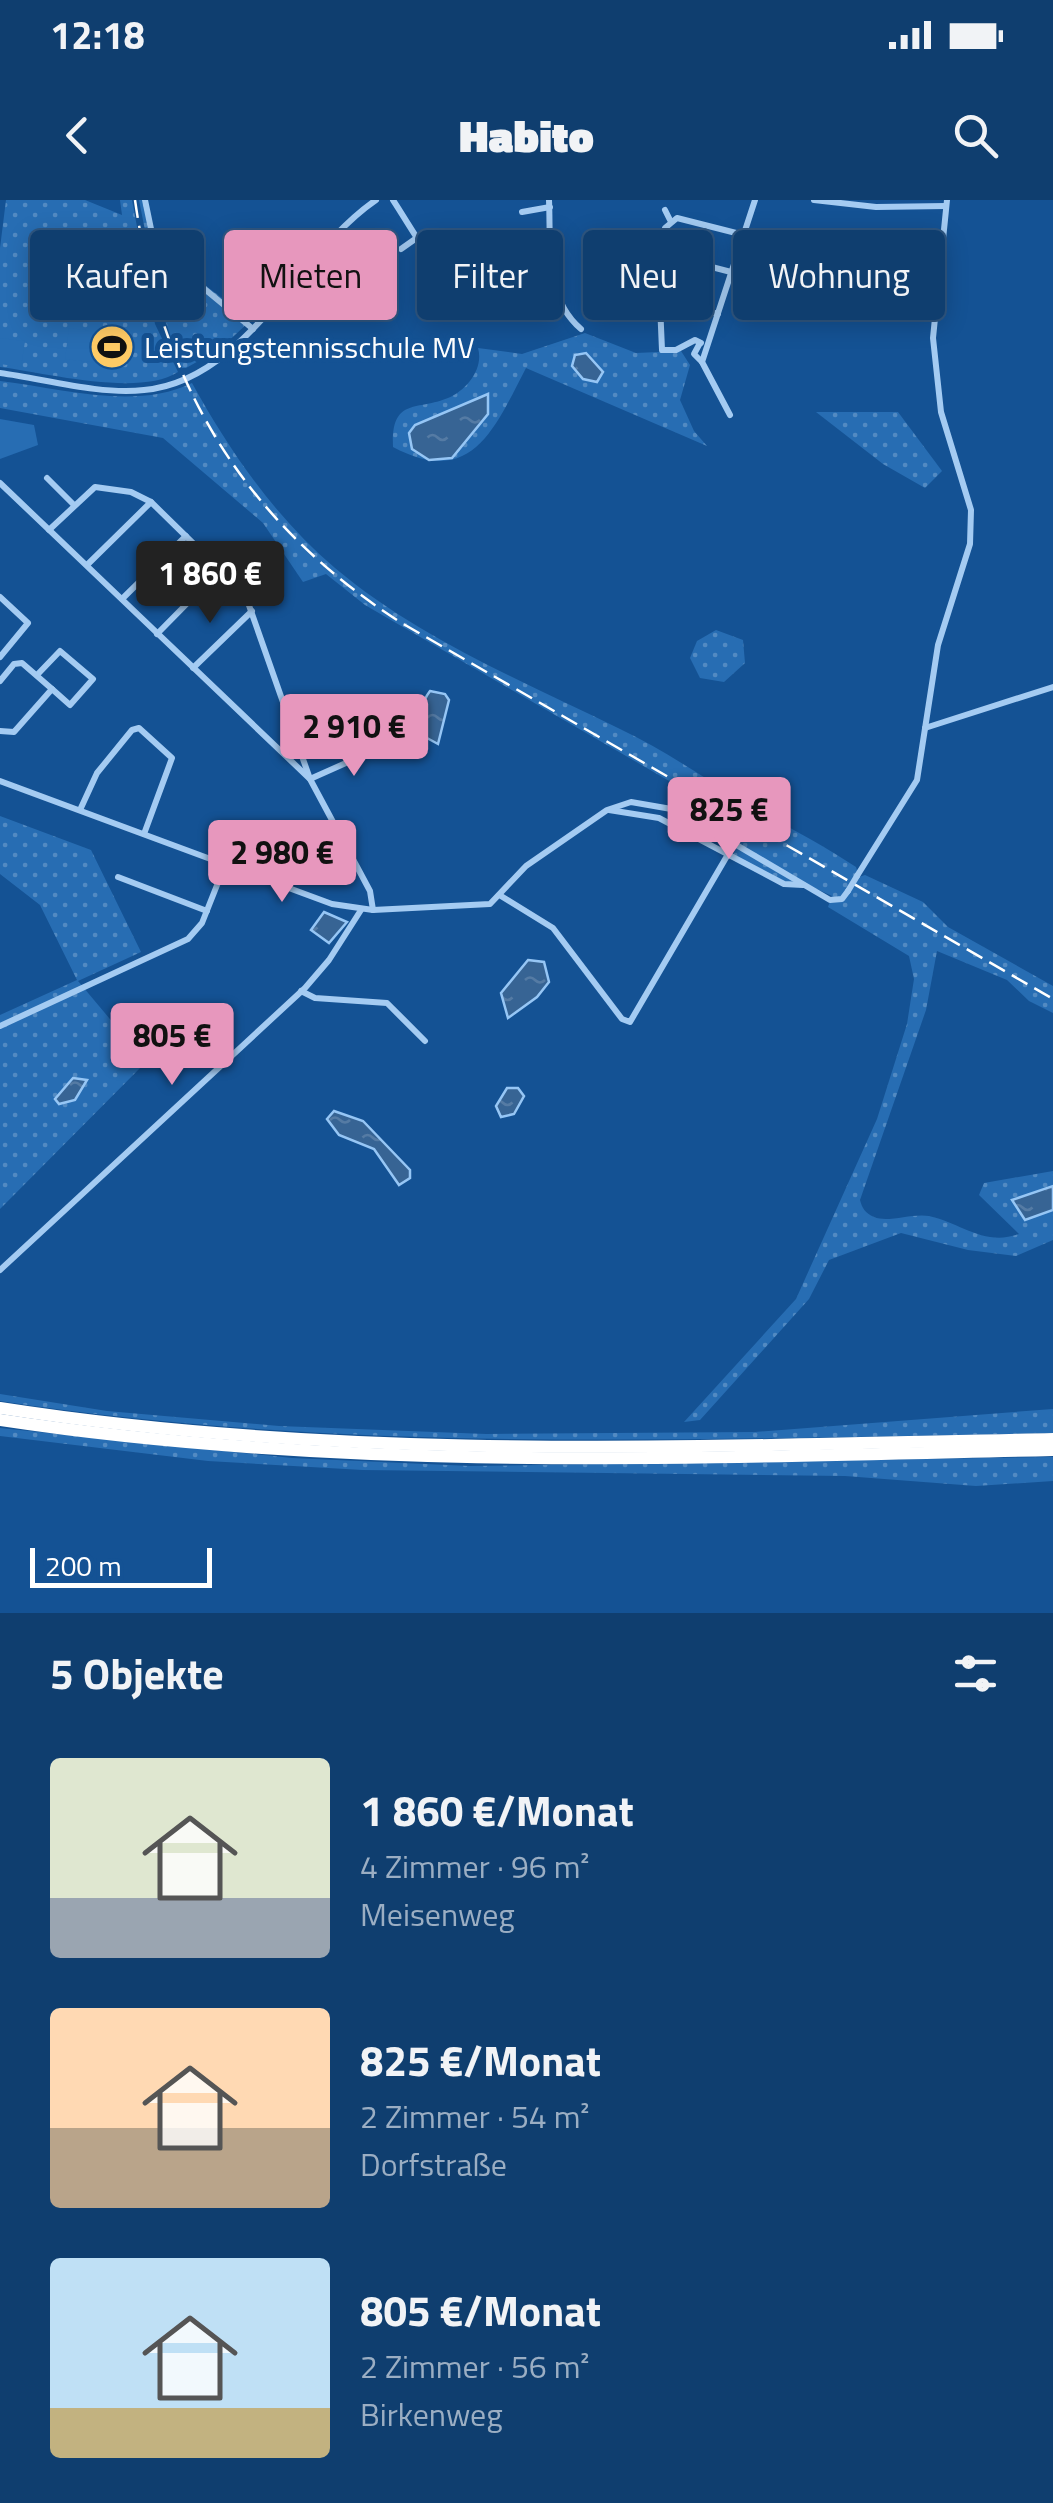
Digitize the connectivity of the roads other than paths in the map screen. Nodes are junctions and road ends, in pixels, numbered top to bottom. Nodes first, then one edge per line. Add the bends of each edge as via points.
1 (144, 200) edge
2 (376, 200) edge
3 (393, 200) edge
4 (755, 200) edge
5 (814, 200) edge
6 (549, 203) edge
7 (946, 203) edge
8 (666, 210) dead end
9 (522, 212) dead end
10 (670, 220) junction
11 (552, 230) edge
12 (746, 230) edge
13 (733, 233) edge
14 (417, 236) edge
15 (417, 238) edge
16 (401, 249) dead end
17 (733, 269) edge
18 (732, 272) junction
19 (563, 304) edge
20 (718, 314) junction
21 (253, 329) junction
22 (582, 329) dead end
23 (710, 338) junction
24 (701, 343) junction
25 (702, 362) junction
26 (0, 374) edge
27 (730, 415) dead end
28 (47, 478) dead end
29 (0, 484) edge
30 (151, 502) junction
31 (74, 504) junction
32 (50, 530) junction
33 (186, 536) junction
34 (87, 566) junction
35 (220, 570) junction
36 (0, 596) edge
37 (122, 600) junction
38 (252, 610) junction
39 (158, 634) junction
40 (0, 658) edge
41 (192, 668) junction
42 (37, 675) junction
43 (0, 680) edge
44 (1053, 687) edge
45 (52, 690) junction
46 (925, 728) junction
47 (0, 732) edge
48 (384, 746) dead end
49 (310, 778) junction
50 (0, 781) edge
51 (80, 810) junction
52 (607, 810) junction
53 (144, 834) junction
54 (727, 856) junction
55 (226, 864) junction
56 (118, 877) dead end
57 (804, 885) junction
58 (162, 894) junction
59 (502, 896) junction
60 (154, 899) dead end
61 (360, 910) junction
62 (373, 910) junction
63 (207, 912) junction
64 (301, 991) junction
65 (0, 1026) edge
66 (425, 1041) dead end
67 (0, 1270) edge
68 (0, 1408) edge
69 (0, 1420) edge
70 (1053, 1439) edge
71 (1053, 1450) edge

1 - 21 street via 155,248
2 - 21 street via 308,261
3 - 14 street
4 - 12 street
5 - 7 street via 876,207
6 - 9 street
6 - 11 street
7 - 46 street via 936,375 972,522 938,645
8 - 10 street
10 - 13 street
10 - 18 street via 658,253
15 - 16 street
17 - 18 street
18 - 20 street
19 - 22 street
20 - 23 street
20 - 24 street via 660,304 662,350
21 - 26 street via 183,379 132,391
23 - 24 street
23 - 25 street
24 - 25 street via 694,354
25 - 27 street
28 - 31 street
29 - 32 street
30 - 31 street via 95,487
30 - 33 street
30 - 34 street
31 - 32 street
32 - 34 street
33 - 35 street
33 - 37 street
34 - 37 street
35 - 38 street
35 - 39 street
36 - 40 street via 28,622
37 - 39 street
38 - 41 street
38 - 49 street
39 - 41 street
41 - 49 street
42 - 43 street via 14,664
42 - 45 street
42 - 45 street via 60,651 93,679 70,704
44 - 46 street
45 - 47 street via 14,732
46 - 57 street, bridge via 918,780 842,899 830,900
48 - 49 street
49 - 62 street via 370,891
50 - 51 street
51 - 53 street
51 - 53 street via 96,772 139,728 172,758
52 - 54 street via 659,818
52 - 57 street via 632,802 676,810
52 - 59 street via 526,866
53 - 55 street
54 - 57 street via 784,884
54 - 59 street via 630,1022 553,928
55 - 61 street
55 - 63 street
56 - 58 street
58 - 60 street
58 - 63 street
59 - 62 street via 482,906
61 - 62 street
61 - 64 street via 330,960
63 - 65 street via 180,943
64 - 66 street via 387,1004
64 - 67 street
68 - 70 highway via 359,1442 596,1446
69 - 71 highway via 246,1447 476,1458

